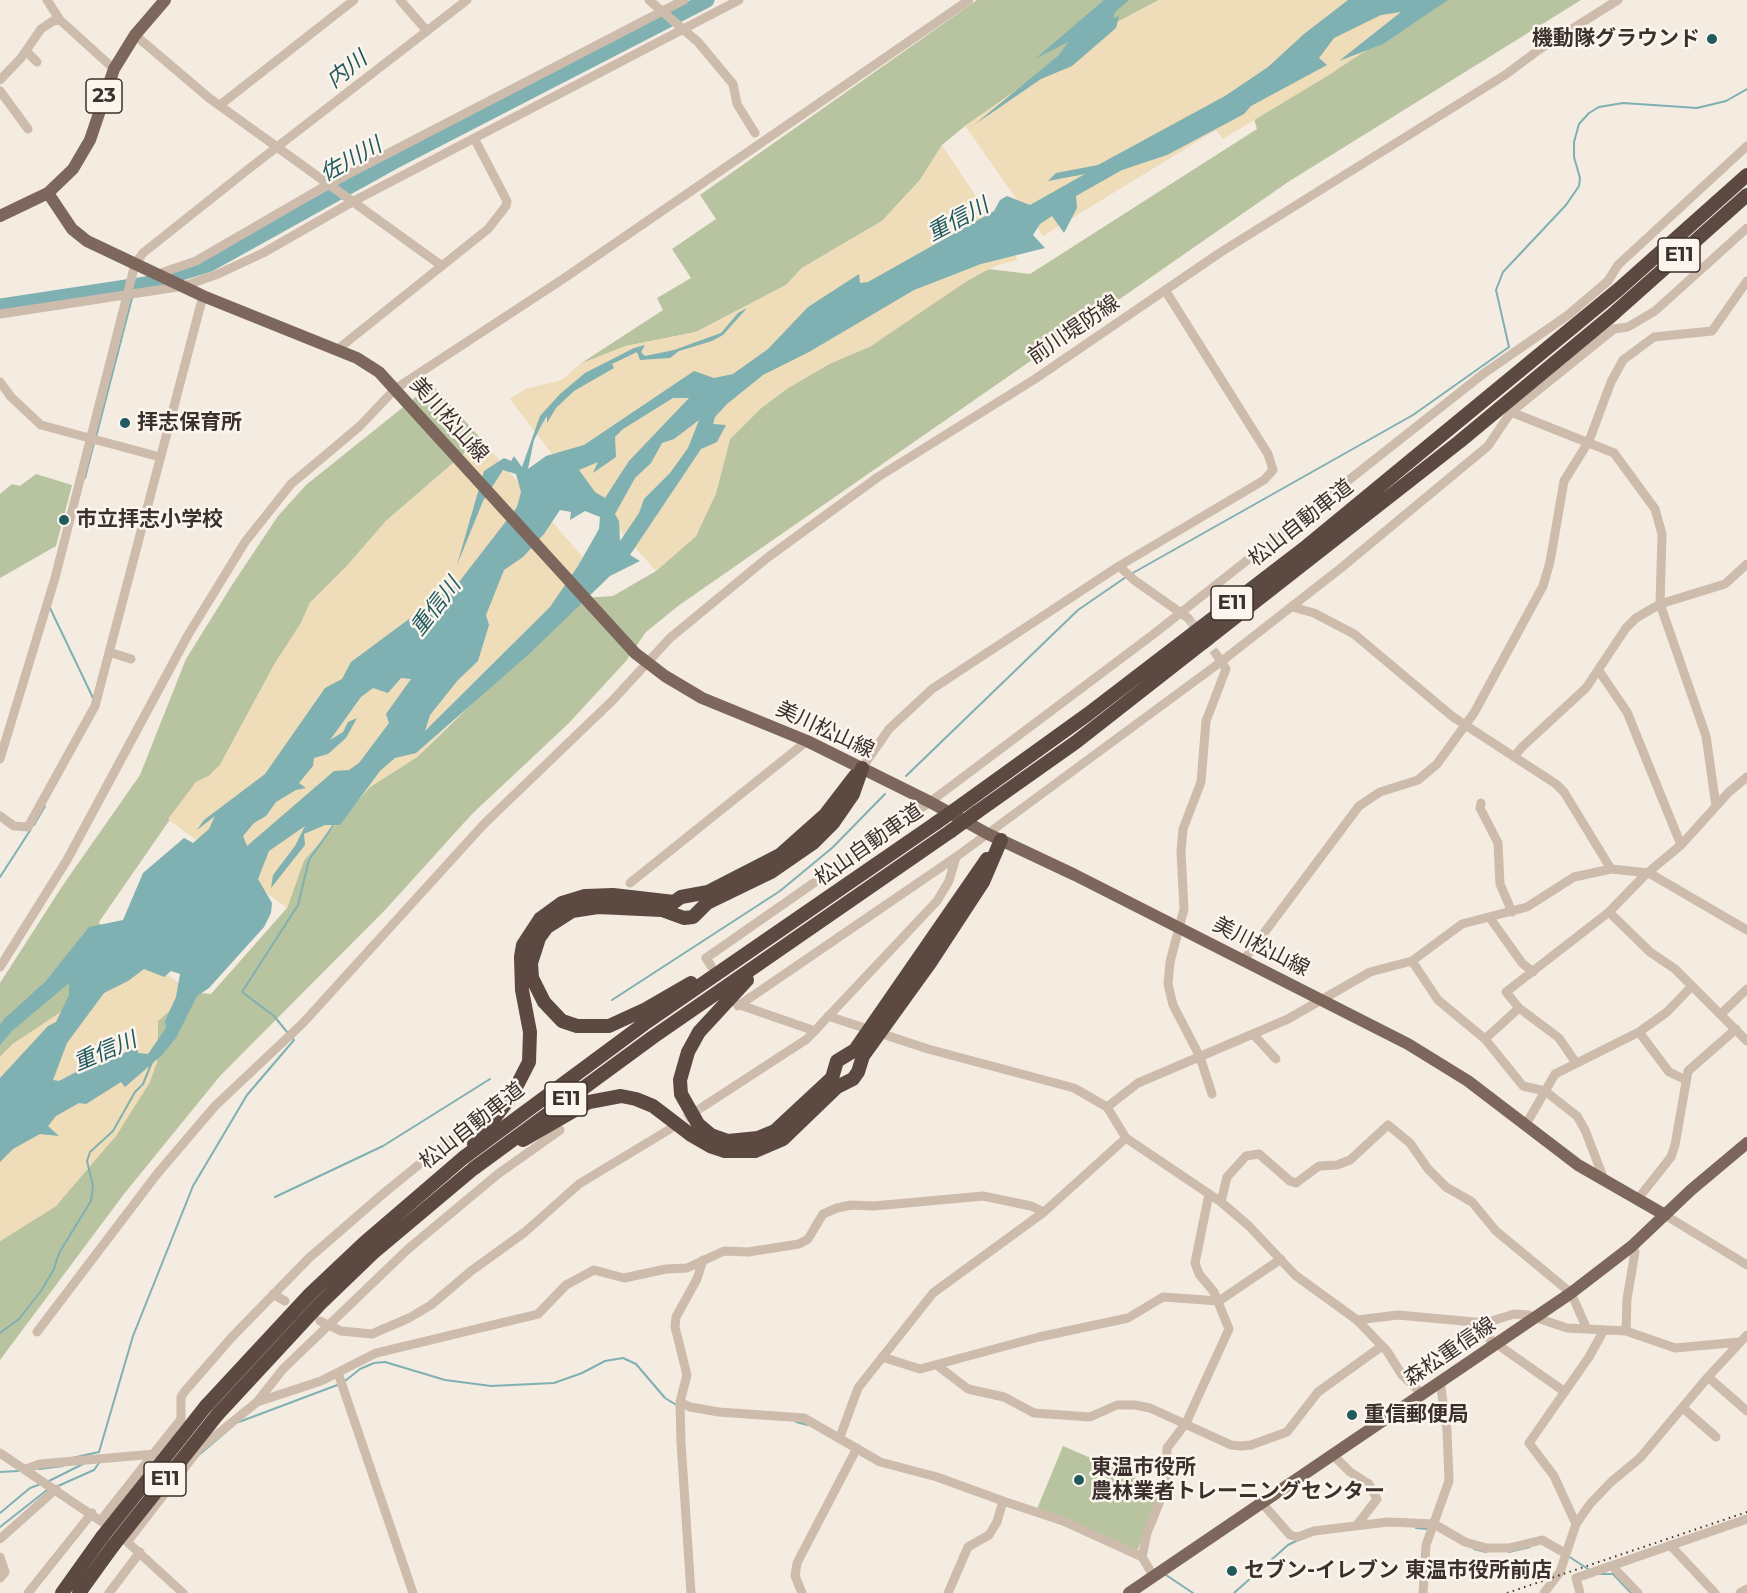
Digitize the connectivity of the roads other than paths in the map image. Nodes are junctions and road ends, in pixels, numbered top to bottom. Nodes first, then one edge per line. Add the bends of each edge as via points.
1 (47, 0) edge
2 (165, 0) edge
3 (354, 0) edge
4 (400, 0) edge
5 (467, 0) edge
6 (649, 0) edge
7 (684, 0) edge
8 (739, 0) edge
9 (969, 0) edge
10 (1618, 0) edge
11 (664, 12) junction
12 (60, 20) junction
13 (682, 29) junction
14 (427, 31) junction
15 (135, 35) junction
16 (26, 51) junction
17 (37, 62) dead end
18 (114, 69) junction
19 (0, 80) edge
20 (0, 91) edge
21 (220, 105) junction
22 (28, 129) dead end
23 (755, 133) dead end
24 (474, 138) junction
25 (1747, 146) edge
26 (277, 147) junction
27 (1747, 175) edge
28 (331, 186) junction
29 (48, 193) junction
30 (1747, 195) edge
31 (351, 201) junction
32 (0, 216) edge
33 (1747, 228) edge
34 (135, 264) junction
35 (442, 266) junction
36 (159, 275) junction
37 (1747, 281) edge
38 (182, 285) junction
39 (1164, 290) junction
40 (129, 293) junction
41 (203, 296) junction
42 (0, 314) edge
43 (338, 349) junction
44 (0, 382) edge
45 (398, 392) junction
46 (1511, 412) junction
47 (90, 437) junction
48 (1589, 441) junction
49 (160, 457) junction
50 (1747, 564) edge
51 (1122, 569) junction
52 (1660, 604) junction
53 (1292, 607) junction
54 (1185, 615) junction
55 (109, 652) junction
56 (1219, 658) junction
57 (131, 659) dead end
58 (645, 663) junction
59 (1599, 671) junction
60 (1465, 725) junction
61 (807, 741) junction
62 (1514, 757) junction
63 (0, 759) edge
64 (862, 768) junction
65 (1747, 777) edge
66 (930, 801) junction
67 (1481, 803) dead end
68 (1716, 806) junction
69 (0, 816) edge
70 (987, 834) junction
71 (1001, 840) junction
72 (1681, 845) junction
73 (956, 857) junction
74 (1611, 869) junction
75 (1649, 873) junction
76 (630, 883) dead end
77 (1512, 912) junction
78 (1609, 912) junction
79 (1490, 918) junction
80 (790, 926) junction
81 (1178, 927) junction
82 (1747, 930) edge
83 (770, 957) junction
84 (1243, 961) junction
85 (1412, 961) junction
86 (711, 966) dead end
87 (0, 967) edge
88 (1533, 972) junction
89 (1692, 986) junction
90 (1747, 989) edge
91 (1320, 999) junction
92 (1519, 1008) junction
93 (1721, 1014) junction
94 (828, 1016) junction
95 (1736, 1029) junction
96 (815, 1031) junction
97 (874, 1031) junction
98 (1639, 1032) junction
99 (1253, 1034) junction
100 (1485, 1039) junction
101 (1747, 1041) edge
102 (1200, 1057) junction
103 (1276, 1059) dead end
104 (1576, 1063) junction
105 (1684, 1079) junction
106 (1545, 1091) junction
107 (1212, 1095) dead end
108 (704, 1106) tunnel mouth
109 (1107, 1107) junction
110 (1525, 1126) junction
111 (670, 1129) tunnel mouth
112 (561, 1130) dead end
113 (469, 1135) dead end
114 (1126, 1138) junction
115 (1747, 1143) edge
116 (463, 1158) junction
117 (473, 1169) junction
118 (1605, 1182) junction
119 (1209, 1194) junction
120 (1637, 1200) junction
121 (1221, 1202) junction
122 (1044, 1212) junction
123 (1665, 1215) junction
124 (1632, 1246) junction
125 (1281, 1259) junction
126 (703, 1260) junction
127 (1747, 1265) edge
128 (1570, 1293) junction
129 (273, 1294) junction
130 (1219, 1301) junction
131 (285, 1302) dead end
132 (1536, 1317) junction
133 (1357, 1320) junction
134 (320, 1321) dead end
135 (1469, 1322) junction
136 (331, 1326) junction
137 (1587, 1329) junction
138 (1604, 1330) junction
139 (1626, 1331) junction
140 (37, 1332) dead end
141 (1747, 1335) edge
142 (1740, 1342) junction
143 (1497, 1343) junction
144 (1382, 1346) junction
145 (882, 1357) junction
146 (938, 1366) junction
147 (1708, 1377) junction
148 (341, 1381) junction
149 (1440, 1382) junction
150 (1565, 1392) junction
151 (1422, 1394) junction
152 (257, 1402) junction
153 (680, 1402) junction
154 (1683, 1408) junction
155 (1747, 1411) edge
156 (1186, 1423) junction
157 (840, 1437) junction
158 (1716, 1437) dead end
159 (857, 1448) junction
160 (199, 1449) junction
161 (0, 1453) edge
162 (152, 1454) junction
163 (1333, 1455) junction
164 (26, 1469) junction
165 (56, 1489) junction
166 (1003, 1501) junction
167 (1262, 1503) junction
168 (92, 1514) junction
169 (1747, 1519) edge
170 (101, 1520) junction
171 (1434, 1524) junction
172 (1576, 1524) junction
173 (1357, 1525) junction
174 (0, 1539) edge
175 (128, 1541) junction
176 (1670, 1545) junction
177 (140, 1552) junction
178 (1565, 1553) junction
179 (0, 1557) edge
180 (1142, 1557) junction
181 (1612, 1566) junction
182 (1154, 1577) junction
183 (0, 1578) edge
184 (28, 1593) edge
185 (62, 1593) edge
186 (79, 1593) edge
187 (109, 1593) edge
188 (183, 1593) edge
189 (413, 1593) edge
190 (691, 1593) edge
191 (802, 1593) edge
192 (948, 1593) edge
193 (1129, 1593) edge
194 (1423, 1593) edge
195 (1544, 1593) edge
196 (1580, 1593) edge
197 (1638, 1593) edge
198 (1715, 1593) edge

1 - 12 street
2 - 15 main road, 23
3 - 21 street
4 - 14 street
5 - 14 street
6 - 11 street
7 - 11 street
8 - 13 street
9 - 45 street
10 - 39 street, 前川堤防線
11 - 13 street
11 - 28 street
12 - 16 street via 41,29
12 - 18 street
13 - 23 street via 734,84 737,104
13 - 24 street
14 - 26 street
15 - 18 main road, 23
15 - 21 street
16 - 17 street
16 - 19 street
18 - 29 main road, 23 via 90,140 73,169
20 - 22 street
21 - 26 street
24 - 31 street
24 - 35 street via 507,201 506,206 488,229
25 - 54 street via 1568,315 1483,374
26 - 28 street
26 - 34 street via 143,253
27 - 80 highway, 松山自動車道 / E11, bridge via 1619,289 1307,546 1088,714
28 - 31 street
28 - 36 street via 196,261
29 - 32 main road, 23
29 - 34 main road, 美川松山線 via 72,229 87,241
30 - 83 highway, 松山自動車道 / E11, bridge via 1493,414 1076,742
31 - 35 street
31 - 38 street via 263,253
33 - 46 street via 1655,311 1628,327 1614,328
34 - 36 main road, 美川松山線
34 - 40 street
35 - 43 street
36 - 38 main road, 美川松山線
37 - 48 street via 1712,331 1654,337 1623,360
38 - 40 street
38 - 41 main road, 美川松山線
39 - 51 street via 1268,454 1272,470 1264,480
39 - 58 street, 前川堤防線 via 1035,379 842,502 712,602
40 - 42 street
40 - 47 street
41 - 43 main road, 美川松山線
41 - 49 street
43 - 45 main road, 美川松山線 via 379,372
44 - 47 street via 40,425
45 - 58 main road, 美川松山線
45 - 87 street via 291,484 245,542 183,644 67,860
46 - 48 street
46 - 53 street via 1488,446
47 - 49 street
47 - 63 street via 55,578
48 - 52 street via 1619,458 1661,521
48 - 60 street via 1564,481 1543,586
49 - 55 street
50 - 52 street via 1725,584
51 - 54 street
51 - 64 street via 932,689 889,729
52 - 59 street via 1626,628
52 - 68 street via 1706,736
53 - 56 street
53 - 60 street via 1314,613 1354,634
54 - 66 street
55 - 57 street
55 - 69 street via 95,706 28,827 14,826
56 - 70 street
56 - 81 street via 1226,669 1206,721 1201,782 1183,830 1184,909
58 - 61 main road, 美川松山線 via 702,698
58 - 140 street, 前川堤防線 via 613,700 484,824 303,1023 215,1106 157,1174
59 - 62 street
59 - 72 street via 1627,712
60 - 62 street
60 - 84 street via 1437,764 1418,780 1380,792 1359,806
61 - 64 main road, 美川松山線
61 - 76 street
62 - 74 street via 1564,792
64 - 66 main road, 美川松山線
64 - 80 highway via 852,794 833,823 813,843 771,873 707,903 693,917 662,910 598,907 572,911 539,938 531,963 532,978 544,1002 562,1021 591,1028 609,1026 646,1009
64 - 116 highway via 825,815 798,841 780,855 708,892 674,902 585,896 562,903 540,919 523,945 521,957 530,1032 529,1062 511,1097
65 - 68 street
66 - 70 main road, 美川松山線
66 - 86 street via 705,958
67 - 77 street via 1498,843 1500,884
68 - 72 street
70 - 71 main road, 美川松山線
70 - 73 street
71 - 81 main road, 美川松山線
71 - 97 highway
72 - 75 street
73 - 94 street via 936,901
73 - 96 street via 736,1004
74 - 75 street
74 - 77 street via 1574,877 1538,901
75 - 78 street
75 - 82 street
77 - 79 street
78 - 88 street
78 - 89 street
79 - 85 street via 1455,927
79 - 88 street
80 - 116 highway, 松山自動車道 / E11 via 644,1024
81 - 84 main road, 美川松山線
81 - 102 street via 1170,962 1169,995
83 - 97 highway via 699,1032 683,1064 681,1094 698,1124 711,1135 741,1142 775,1131 832,1078 837,1060 855,1050
83 - 117 highway, 松山自動車道 / E11
84 - 91 main road, 美川松山線
85 - 91 street via 1370,972
85 - 100 street via 1438,1000
88 - 92 street via 1506,992
89 - 93 street
89 - 98 street
90 - 93 street
91 - 99 street
91 - 110 main road, 美川松山線 via 1441,1063
92 - 100 street
92 - 104 street via 1559,1038
93 - 95 street
94 - 96 street
94 - 97 street
95 - 101 street
95 - 105 street via 1694,1064
96 - 108 street
97 - 109 street via 973,1062 1054,1081
97 - 117 highway via 853,1079 837,1088 798,1127 769,1146 740,1153 725,1151 710,1146 653,1106 636,1099 607,1097 589,1102
98 - 104 street
98 - 105 street via 1669,1072
99 - 102 street
99 - 103 street
100 - 106 street via 1523,1086
102 - 107 street
102 - 109 street via 1138,1083
104 - 106 street via 1555,1074
105 - 120 street via 1668,1164
106 - 110 street
106 - 118 street via 1576,1116
109 - 114 street
110 - 118 main road, 美川松山線
111 - 136 street via 579,1184 525,1232 424,1309 372,1334 354,1334
112 - 136 street via 496,1170 408,1249
113 - 129 street via 464,1128 425,1159 309,1258
114 - 119 street
114 - 122 street
115 - 123 main road, 森松重信線
116 - 185 highway, 松山自動車道 / E11, bridge via 310,1294 206,1406
117 - 186 highway, 松山自動車道 / E11, bridge via 320,1304 218,1414
118 - 120 main road, 美川松山線
119 - 121 street
119 - 130 street via 1195,1263
120 - 123 main road, 美川松山線
121 - 125 street
121 - 128 street via 1227,1176 1246,1156 1259,1154 1296,1183 1319,1166 1343,1164 1358,1155 1388,1125 1410,1143 1446,1187 1472,1202 1496,1231
122 - 126 street via 984,1196 874,1206 851,1204 823,1214 808,1239 799,1244 748,1252 724,1251
122 - 145 street via 933,1293
123 - 124 main road, 森松重信線
123 - 127 street
124 - 128 main road, 森松重信線
124 - 139 street via 1635,1252
125 - 130 street
125 - 133 street via 1295,1275
126 - 148 street via 687,1268 624,1278 594,1270 566,1285 538,1314 376,1353
126 - 153 street via 676,1317 687,1375
128 - 132 main road, 森松重信線
128 - 137 street
129 - 131 street
129 - 162 street via 185,1391 181,1397 181,1419
130 - 146 street via 1162,1297 1128,1318 1039,1337
130 - 156 street via 1229,1329
132 - 135 street via 1515,1314 1493,1322
132 - 137 street via 1567,1328
132 - 143 main road, 森松重信線
133 - 135 street via 1398,1315
133 - 144 street
134 - 136 street
135 - 143 street
136 - 152 street via 283,1369
137 - 138 street
138 - 139 street
138 - 150 street
139 - 142 street via 1675,1348
141 - 142 street
142 - 147 street
143 - 149 main road, 森松重信線
143 - 150 street
144 - 151 street via 1402,1375
144 - 156 street via 1318,1392 1297,1421 1278,1437 1251,1445 1231,1445
145 - 146 street via 920,1369
145 - 157 street via 858,1388
146 - 156 street via 968,1389 1004,1397 1034,1413 1090,1417 1124,1404 1150,1408
147 - 154 street
147 - 155 street
148 - 152 street via 321,1381
148 - 189 street
149 - 151 main road, 森松重信線
149 - 171 street via 1449,1481
150 - 172 street via 1529,1443 1554,1476
151 - 163 main road, 森松重信線
152 - 160 street
153 - 157 street via 719,1412 804,1418
153 - 190 street
154 - 158 street
154 - 172 street via 1640,1458 1590,1504
156 - 180 street via 1167,1448 1167,1484 1147,1533
157 - 159 street
159 - 166 street via 880,1462
159 - 191 street via 797,1563 795,1576
160 - 162 street
160 - 175 street
161 - 164 street
162 - 164 street via 40,1464
162 - 170 street
163 - 167 main road, 森松重信線
163 - 173 street via 1369,1484 1377,1499
164 - 165 street
165 - 168 street
165 - 174 street
166 - 180 street via 1063,1521
166 - 192 street via 989,1535 968,1547
167 - 173 street via 1290,1535 1298,1537
167 - 182 main road, 森松重信線
168 - 170 street
168 - 184 street
169 - 176 street
170 - 175 street
171 - 173 street
171 - 178 street via 1465,1542 1485,1548 1509,1548 1542,1540
171 - 194 street via 1426,1545
172 - 178 street
175 - 177 street
176 - 181 street
176 - 198 street
177 - 187 street
177 - 188 street
178 - 195 street via 1560,1572
179 - 183 street via 5,1572
180 - 182 street
181 - 196 street via 1576,1578
181 - 197 street
182 - 193 main road, 森松重信線

